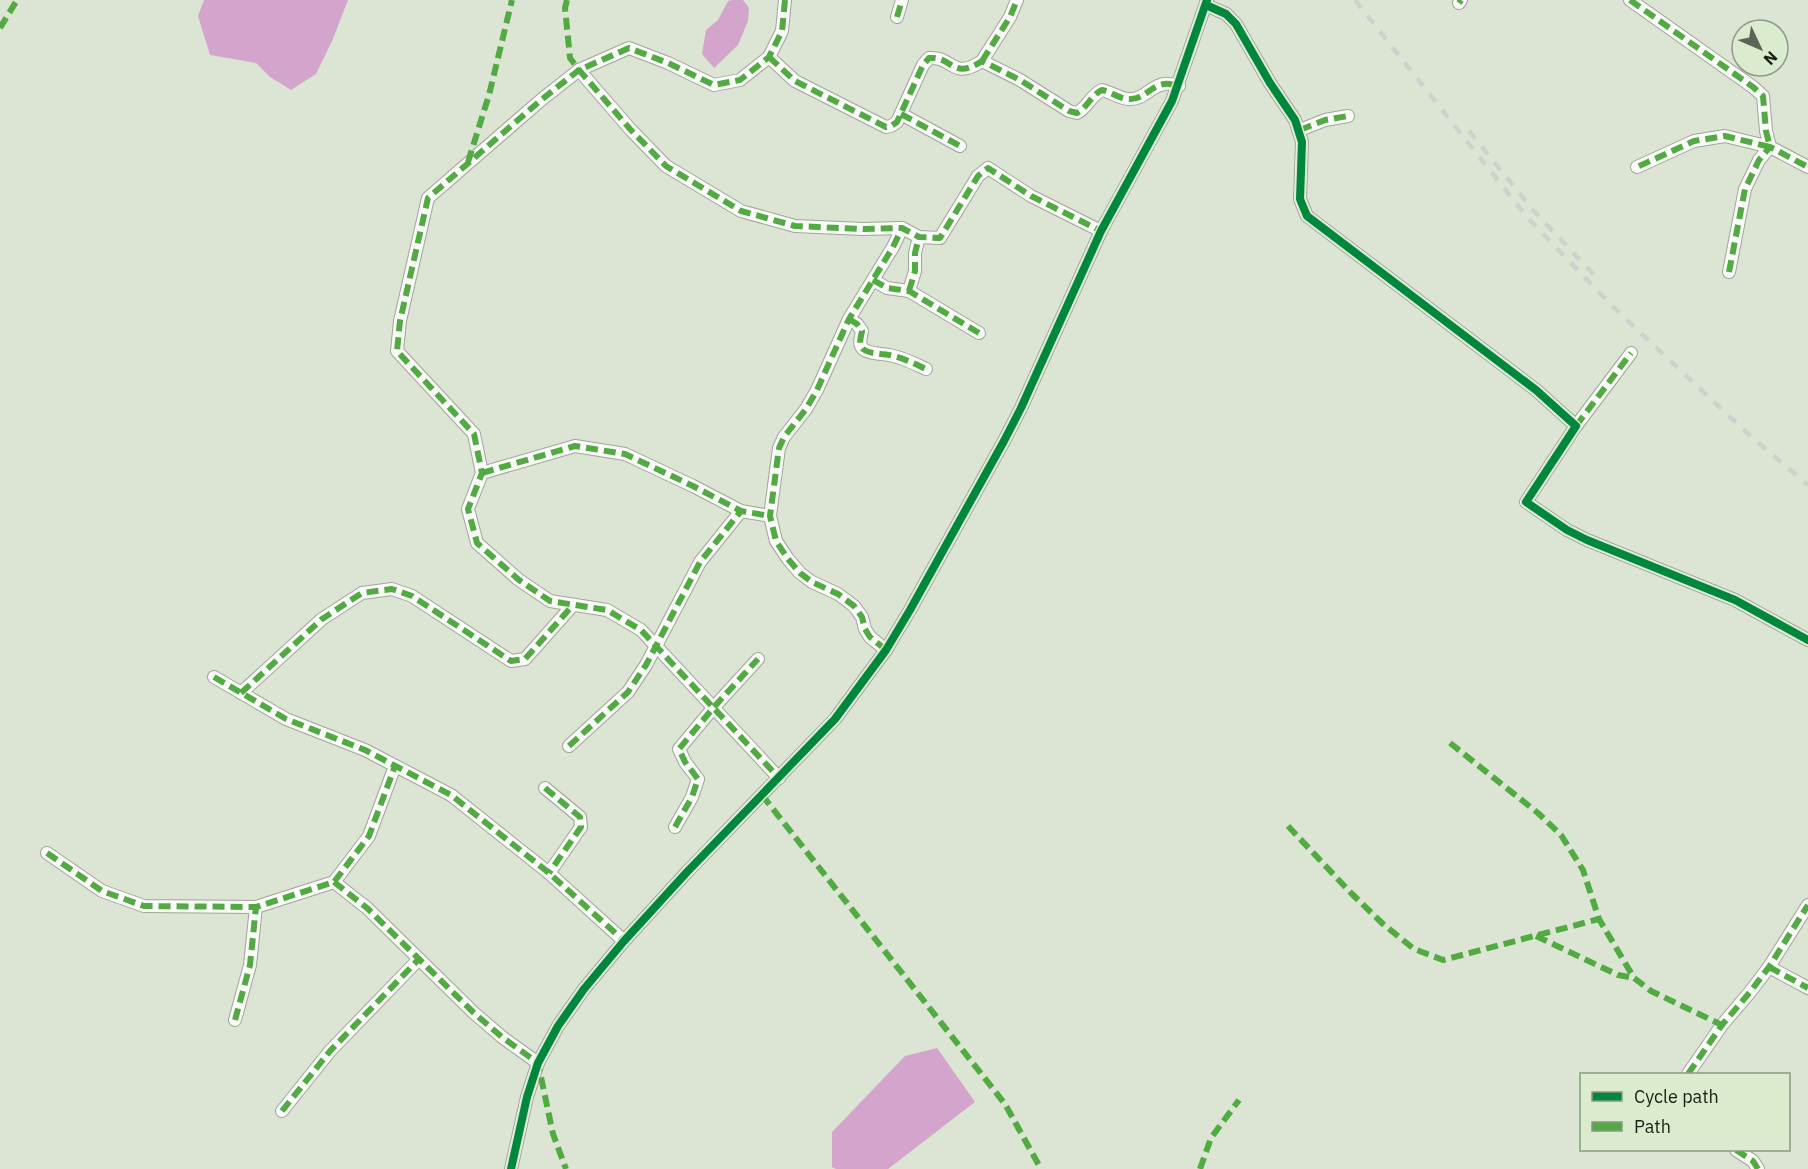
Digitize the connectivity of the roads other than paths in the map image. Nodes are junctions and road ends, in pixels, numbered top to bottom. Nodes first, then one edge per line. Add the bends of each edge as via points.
1 (785, 0) edge
2 (902, 0) edge
3 (1017, 0) edge
4 (1630, 0) edge
5 (1206, 2) edge
6 (897, 17) dead end
7 (769, 57) junction
8 (982, 61) junction
9 (579, 70) junction
10 (1179, 86) junction
11 (902, 114) junction
12 (1348, 116) dead end
13 (1300, 130) junction
14 (960, 146) dead end
15 (1770, 147) junction
16 (1637, 167) dead end
17 (1808, 167) edge
18 (902, 228) junction
19 (1101, 231) junction
20 (919, 237) junction
21 (1729, 272) dead end
22 (873, 280) junction
23 (909, 291) junction
24 (849, 319) junction
25 (979, 333) dead end
26 (1631, 353) dead end
27 (926, 369) dead end
28 (1576, 426) junction
29 (482, 473) junction
30 (741, 511) junction
31 (771, 516) junction
32 (573, 605) junction
33 (1808, 640) edge
34 (656, 646) junction
35 (886, 651) junction
36 (758, 659) dead end
37 (214, 677) dead end
38 (241, 693) junction
39 (714, 707) junction
40 (569, 746) dead end
41 (395, 766) junction
42 (779, 778) junction
43 (545, 788) dead end
44 (675, 826) dead end
45 (47, 853) dead end
46 (549, 873) junction
47 (334, 882) junction
48 (1808, 905) edge
49 (256, 907) junction
50 (624, 941) junction
51 (419, 959) junction
52 (1768, 967) junction
53 (1808, 988) edge
54 (235, 1020) dead end
55 (538, 1062) junction
56 (1689, 1073) edge
57 (282, 1111) dead end
58 (1739, 1151) edge
59 (511, 1169) edge
60 (1758, 1169) edge

1 - 7 street via 782,31
2 - 6 street
3 - 8 street
4 - 15 street via 1763,96
5 - 10 street
5 - 13 street via 1236,24
7 - 9 street via 740,80 714,85 629,48
7 - 11 street via 795,81 886,127 897,122
8 - 10 street via 1077,113 1102,90 1132,100 1166,83
8 - 11 street via 970,69 961,69 936,57 929,58
9 - 18 street via 666,166 741,211 795,226
9 - 29 street via 428,198 400,321 397,351 474,434
10 - 19 street
11 - 14 street
12 - 13 street
13 - 28 street via 1300,199 1307,216 1536,390
15 - 16 street via 1725,136 1694,141
15 - 17 street
15 - 21 street via 1745,189
18 - 20 street
18 - 22 street
19 - 20 street via 1031,196 988,168 978,176 940,238
19 - 35 street via 1009,433
20 - 23 street
22 - 23 street via 887,288
22 - 24 street
23 - 25 street
24 - 27 street via 862,331 863,349 905,359
24 - 31 street via 817,390 779,448
26 - 28 street
28 - 33 street via 1526,502 1567,530 1735,600
29 - 30 street via 575,446 625,454
29 - 32 street via 468,509 477,543 550,601
30 - 31 street
30 - 34 street via 700,562
31 - 35 street via 776,541 788,559 812,582 854,606 870,638
32 - 34 street via 607,610 640,630
32 - 38 street via 525,659 511,661 412,596 392,589 362,593 322,619
34 - 39 street
34 - 40 street via 628,692
35 - 42 street via 835,719
36 - 39 street
37 - 38 street
38 - 41 street via 286,719
39 - 42 street
39 - 44 street via 679,749 698,779
41 - 46 street via 451,795
41 - 47 street via 369,836
42 - 50 street
43 - 46 street via 580,817 581,827
45 - 49 street via 102,891 144,906
46 - 50 street
47 - 49 street
47 - 51 street via 368,908
48 - 52 street
49 - 54 street via 250,965
50 - 55 street via 584,988
51 - 55 street via 474,1013
51 - 57 street via 330,1050
52 - 53 street
52 - 56 street
55 - 59 street
58 - 60 street

